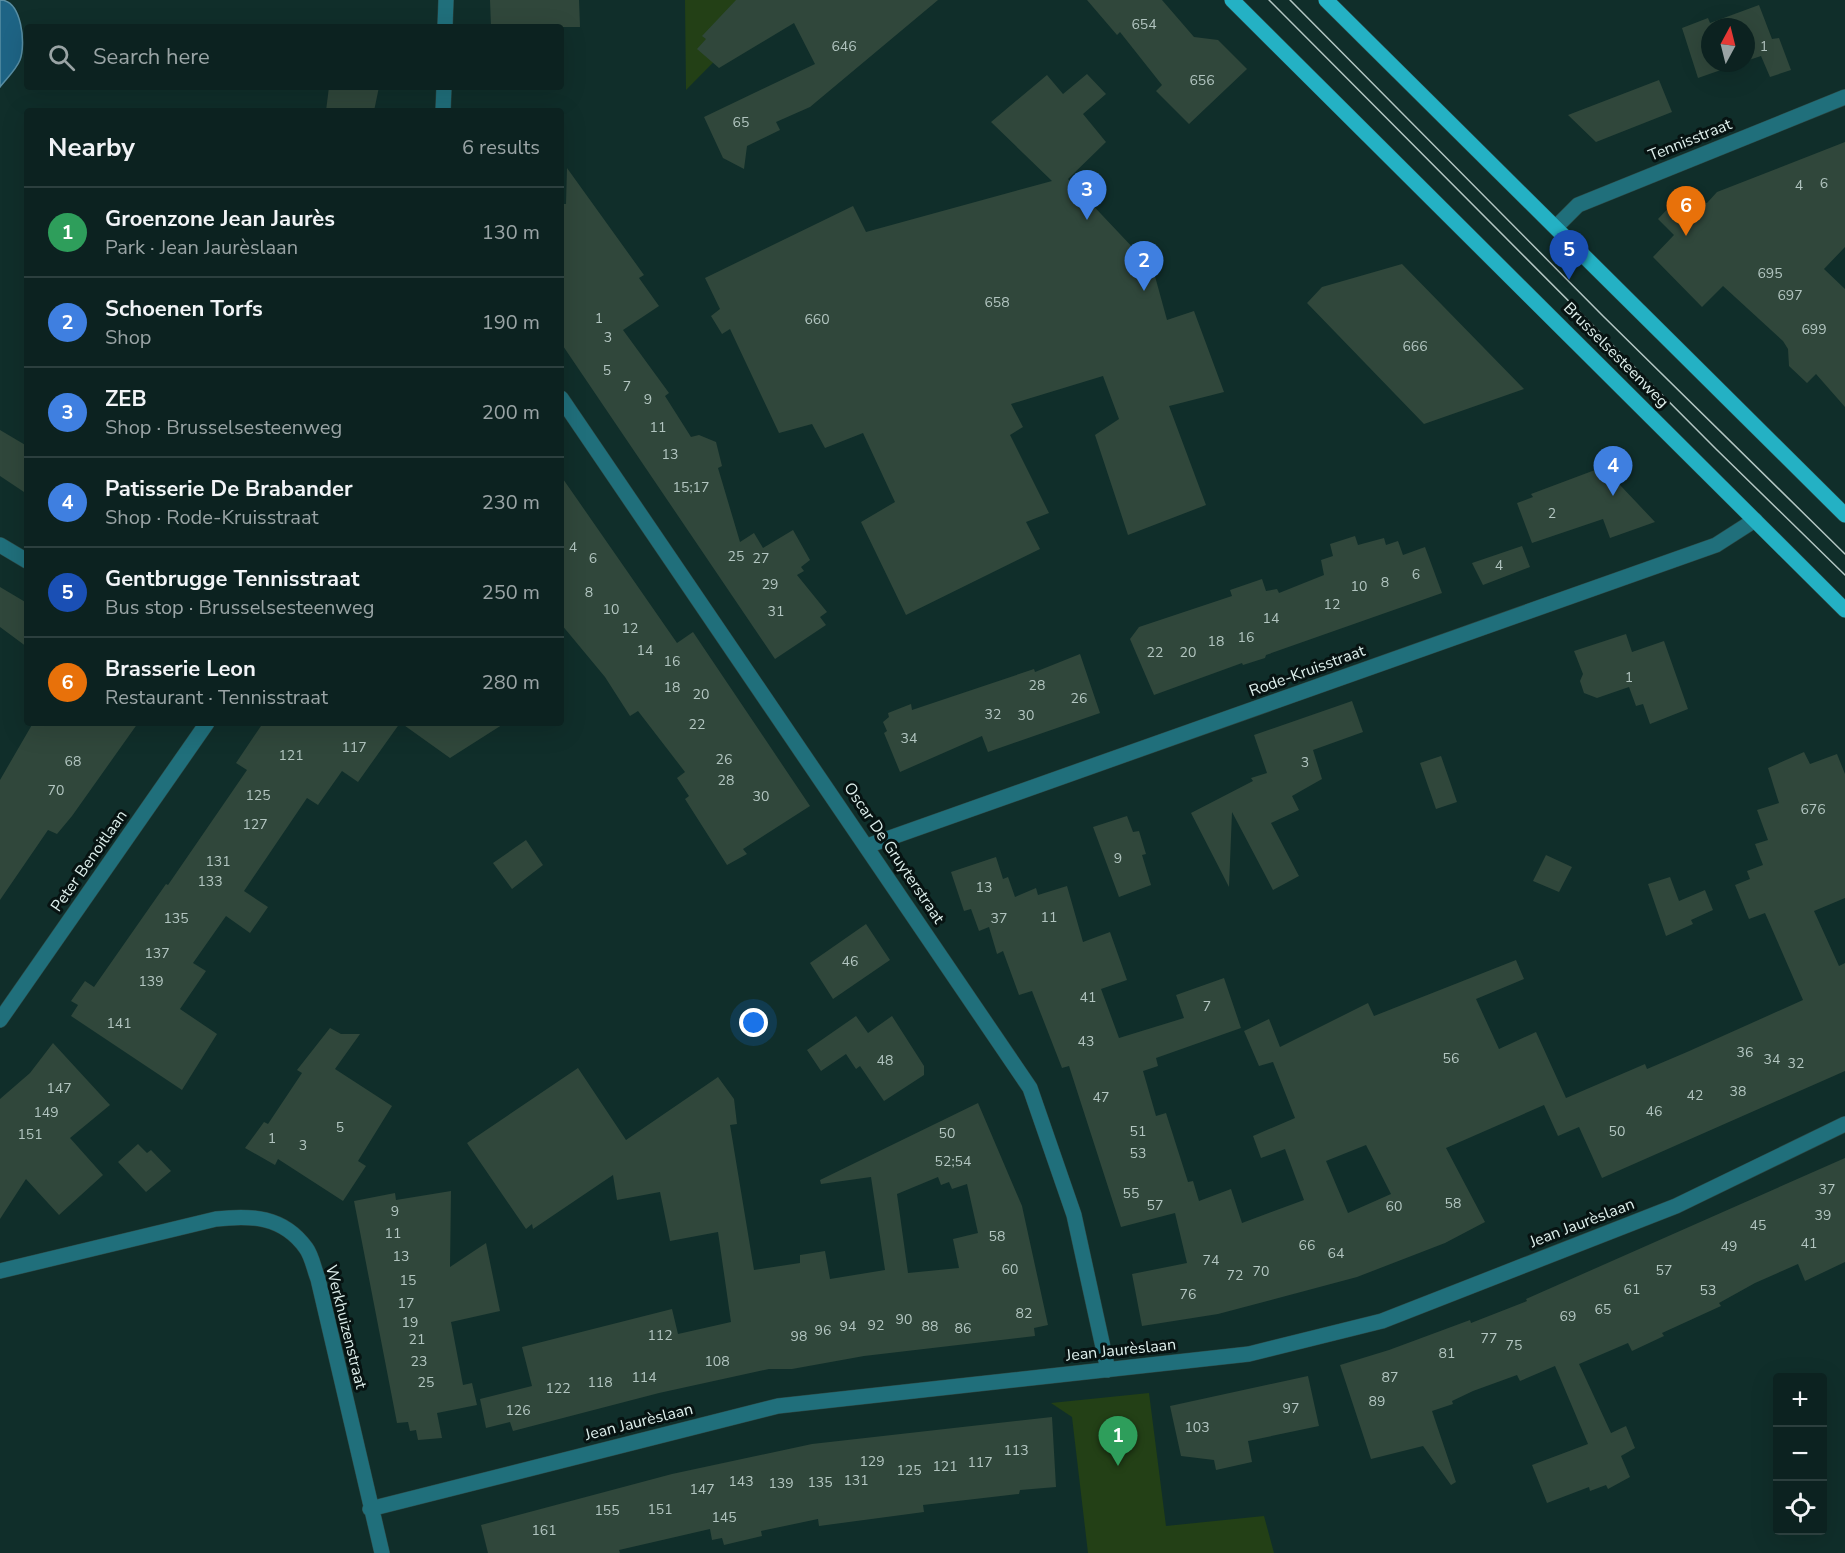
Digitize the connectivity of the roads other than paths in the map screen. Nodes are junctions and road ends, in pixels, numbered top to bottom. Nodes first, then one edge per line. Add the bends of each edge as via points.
1 (446, 0) edge
2 (1232, 0) edge
3 (1326, 0) edge
4 (445, 24) edge
5 (444, 90) edge
6 (1845, 97) edge
7 (443, 108) edge
8 (1556, 227) junction
9 (564, 402) edge
10 (1845, 515) edge
11 (1755, 520) junction
12 (0, 545) edge
13 (24, 559) edge
14 (1845, 610) edge
15 (205, 726) edge
16 (867, 846) junction
17 (0, 1020) edge
18 (1845, 1124) edge
19 (0, 1271) edge
20 (1108, 1370) junction
21 (370, 1509) junction
22 (382, 1553) edge

1 - 4 street
2 - 11 main road, Brusselsesteenweg
3 - 8 main road
5 - 7 street
6 - 8 street, Tennisstraat via 1578,205
8 - 10 main road
9 - 16 street, Oscar De Gruyterstraat
11 - 14 main road, Brusselsesteenweg
11 - 16 street, Rode-Kruisstraat via 1716,545
12 - 13 street
15 - 17 street, Peter Benoitlaan
16 - 20 street, Oscar De Gruyterstraat via 1030,1088 1074,1215
18 - 20 street, Jean Jaurèslaan via 1676,1206 1382,1321 1249,1354
19 - 21 street, Werkhuizenstraat via 216,1219 250,1215 279,1224 306,1248 318,1279
20 - 21 street, Jean Jaurèslaan via 778,1406
21 - 22 street, Werkhuizenstraat

